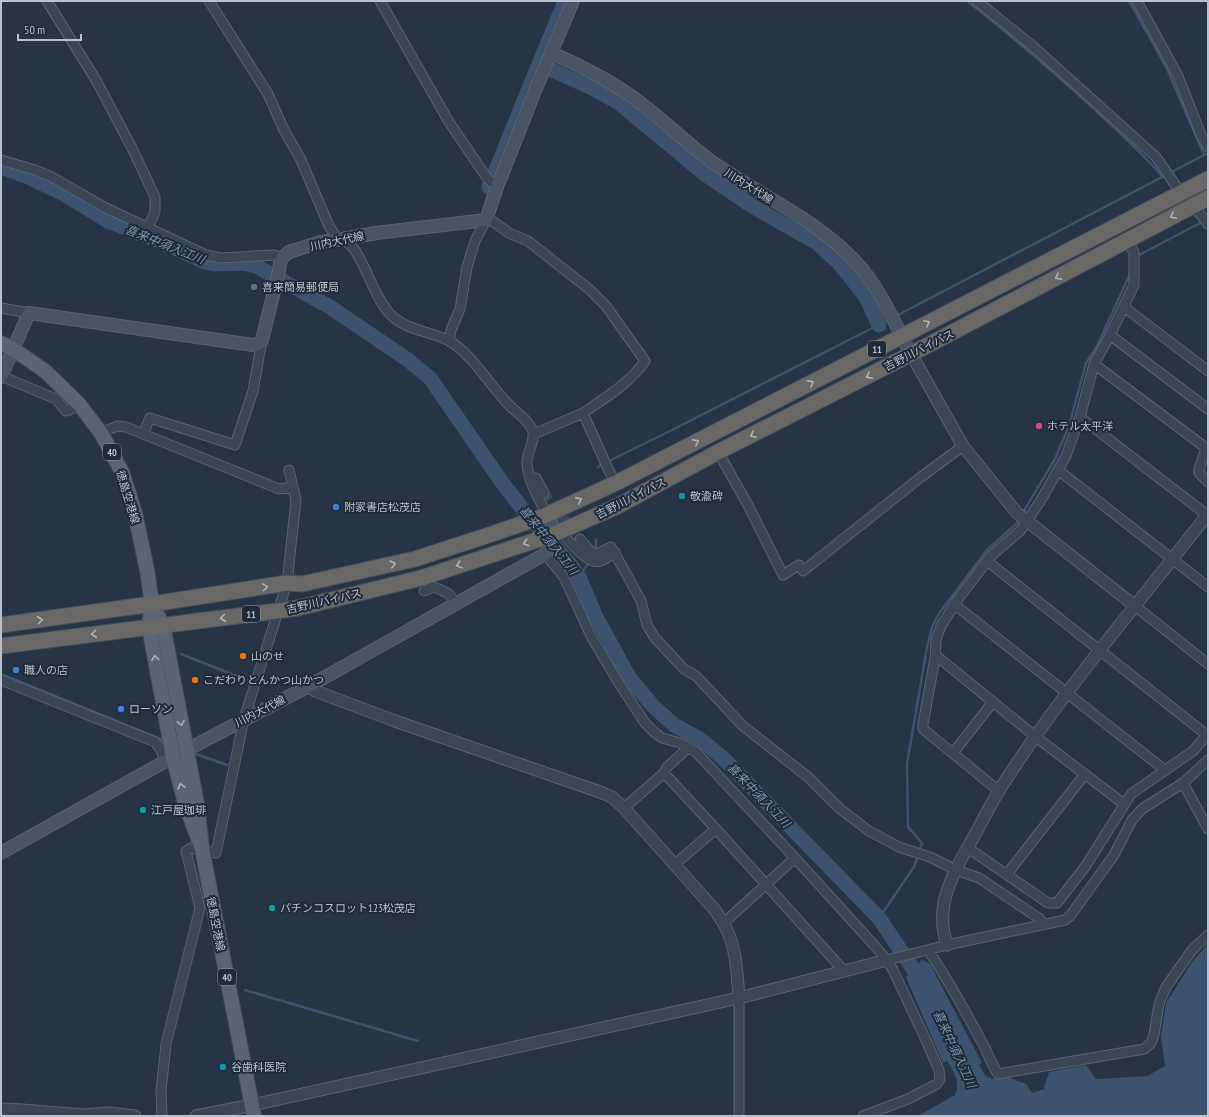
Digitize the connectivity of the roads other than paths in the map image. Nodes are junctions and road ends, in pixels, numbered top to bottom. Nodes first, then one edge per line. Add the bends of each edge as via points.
1 (47, 1) edge
2 (209, 1) edge
3 (380, 1) edge
4 (573, 1) edge
5 (977, 1) edge
6 (1137, 1) edge
7 (551, 53) junction
8 (1208, 147) edge
9 (1, 160) edge
10 (1208, 179) edge
11 (496, 186) junction
12 (1178, 188) junction
13 (1208, 198) edge
14 (1198, 211) junction
15 (487, 219) junction
16 (1208, 224) edge
17 (148, 227) junction
18 (340, 240) junction
19 (1130, 246) junction
20 (282, 258) junction
21 (1124, 307) junction
22 (1, 308) edge
23 (28, 313) junction
24 (899, 332) junction
25 (1110, 335) junction
26 (262, 340) junction
27 (449, 341) junction
28 (7, 346) edge
29 (911, 354) junction
30 (1094, 364) junction
31 (1208, 372) edge
32 (1, 376) edge
33 (79, 404) junction
34 (1208, 410) edge
35 (583, 413) junction
36 (1080, 417) junction
37 (101, 433) junction
38 (143, 434) junction
39 (534, 434) junction
40 (1207, 444) edge
41 (963, 446) junction
42 (718, 452) junction
43 (529, 453) junction
44 (288, 470) dead end
45 (1058, 470) junction
46 (613, 477) junction
47 (1208, 482) edge
48 (293, 488) junction
49 (544, 493) tunnel mouth
50 (1207, 515) edge
51 (1023, 517) junction
52 (552, 525) junction
53 (580, 539) tunnel mouth
54 (547, 552) junction
55 (592, 557) junction
56 (1172, 559) junction
57 (987, 561) junction
58 (287, 583) junction
59 (1208, 587) edge
60 (424, 591) dead end
61 (152, 604) junction
62 (456, 604) junction
63 (955, 605) junction
64 (1135, 606) junction
65 (277, 611) junction
66 (1, 625) edge
67 (156, 626) junction
68 (1, 646) edge
69 (1099, 650) junction
70 (935, 658) junction
71 (1208, 664) edge
72 (1, 680) edge
73 (309, 686) junction
74 (1068, 693) junction
75 (993, 702) junction
76 (244, 719) junction
77 (1208, 735) edge
78 (1036, 737) junction
79 (688, 748) junction
80 (186, 750) junction
81 (953, 753) junction
82 (169, 760) junction
83 (1208, 760) edge
84 (1164, 771) junction
85 (664, 773) junction
86 (1085, 774) junction
87 (1183, 783) junction
88 (999, 791) junction
89 (1124, 804) junction
90 (624, 808) junction
91 (716, 829) junction
92 (1208, 829) edge
93 (968, 848) junction
94 (202, 850) junction
95 (1, 853) edge
96 (795, 858) junction
97 (675, 864) junction
98 (956, 870) junction
99 (1007, 874) junction
100 (767, 884) junction
101 (722, 922) junction
102 (1043, 925) junction
103 (1208, 935) edge
104 (947, 945) junction
105 (926, 951) junction
106 (890, 959) junction
107 (845, 972) junction
108 (739, 998) junction
109 (1, 1109) edge
110 (253, 1111) edge
111 (135, 1116) edge
112 (162, 1116) edge
113 (196, 1116) edge
114 (739, 1116) edge
115 (863, 1116) edge

1 - 17 street via 96,80 155,197 155,212
2 - 18 street via 268,94 301,160 329,226
3 - 11 street via 449,122 487,178
4 - 7 main road
5 - 12 street via 1035,48 1156,157
6 - 8 street via 1178,76
7 - 11 main road
7 - 24 main road, 川内大代線 via 608,81 643,105 682,139 720,167 812,224 831,239 856,261 877,290
9 - 17 street via 50,176 104,207
10 - 12 highway, 吉野川バイパス / 11
11 - 15 main road
24 -> 12 highway, 吉野川バイパス / 11
13 - 14 highway, 吉野川バイパス / 11
14 - 16 street
14 -> 19 highway, 吉野川バイパス / 11
15 - 18 main road, 川内大代線 via 376,232
15 - 27 street via 475,241 467,266 460,310
15 - 35 street via 528,241 589,289 606,306 645,361 614,392
17 - 20 street via 206,255 221,258 274,255
18 - 20 main road, 川内大代線 via 321,242 289,252
18 - 27 street via 353,247 392,315 404,325
19 - 21 street via 1134,285
19 -> 29 highway, 吉野川バイパス / 11
20 - 26 main road
21 - 25 street
21 - 31 street
22 - 23 street
23 - 26 main road via 253,345
23 - 28 main road
24 - 29 main road, 川内大代線
46 -> 24 highway, 吉野川バイパス / 11
25 - 30 street
25 - 34 street
26 - 38 street via 253,391 235,445 150,418
27 - 39 street via 461,349 511,407 523,417
28 - 32 main road
28 - 33 main road, 徳島空港線 / 40 via 45,371
29 - 41 street
29 -> 42 highway, 吉野川バイパス / 11
30 - 36 street
30 - 40 street
32 - 33 street via 56,399 66,411
33 - 37 main road, 徳島空港線 / 40
35 - 39 street
35 - 46 street
36 - 45 street via 1066,456
36 - 50 street
37 - 38 street via 116,426
37 - 61 main road, 徳島空港線 / 40 via 122,472 135,513
38 - 48 street via 280,489
39 - 43 street
40 - 47 street via 1199,473
41 - 42 street via 803,571 799,565 783,575
41 - 51 street
42 - 52 highway, 吉野川バイパス / 11 via 616,507
43 - 49 street via 536,479
43 - 52 street via 526,462 528,472
44 - 48 street
45 - 51 street via 1041,500
45 - 56 street
52 -> 46 highway, 吉野川バイパス / 11
48 - 58 street via 296,500
50 - 56 street
51 - 57 street via 1020,531
51 - 64 street
52 - 54 main road via 551,544
52 - 55 street
58 -> 52 highway, 吉野川バイパス / 11 via 302,584 415,559 489,536
52 -> 65 highway, 吉野川バイパス / 11 via 496,553 421,578
53 - 55 street
54 - 62 main road, 川内大代線
54 - 79 street via 564,577 591,636 645,722 662,738
55 - 98 street via 611,548 615,552 641,601 647,625 655,638 744,726 808,777 839,808 869,831 899,847
56 - 59 street
56 - 64 street
57 - 63 street
57 - 69 street
61 -> 58 highway, 吉野川バイパス / 11
58 - 65 street
60 - 62 street via 434,587 451,595
66 -> 61 highway, 吉野川バイパス / 11
61 - 67 main road, 徳島空港線 / 40
62 - 73 main road, 川内大代線
63 - 70 street via 941,626 936,640
63 - 74 street
64 - 69 street
64 - 71 street
65 -> 67 highway, 吉野川バイパス / 11
65 - 76 street
67 -> 68 highway, 吉野川バイパス / 11
67 -> 80 main road, 徳島空港線 / 40
82 -> 67 main road, 徳島空港線 / 40
69 - 74 street
69 - 77 street
70 - 75 street via 940,658
70 - 81 street via 923,729
72 - 82 street via 155,742
73 - 76 main road, 川内大代線
73 - 90 street via 315,691 395,721 600,792 612,797
74 - 78 street
74 - 84 street
75 - 78 street
75 - 81 street
76 - 80 main road, 川内大代線
76 - 94 street via 216,853
77 - 84 street via 1193,751
78 - 86 street
78 - 88 street
79 - 85 street
79 - 96 street via 696,752
80 - 82 main road, 川内大代線
80 - 94 main road, 徳島空港線 / 40 via 197,804
81 - 88 street
94 -> 82 main road, 徳島空港線 / 40
82 - 95 main road, 川内大代線
83 - 87 street
84 - 89 street via 1131,794
85 - 90 street
85 - 91 street
86 - 89 street
86 - 99 street
87 - 92 street
87 - 102 street via 1142,809 1132,820 1114,855 1070,916 1065,920
88 - 93 street
89 - 99 street via 1085,867 1057,903 1048,903
90 - 97 street
91 - 97 street
91 - 100 street
93 - 98 street
93 - 99 street
94 - 110 main road, 徳島空港線 / 40
94 - 112 street via 191,848 186,851 200,908 166,1044 160,1091
96 - 100 street
96 - 106 street
97 - 101 street via 716,910
98 - 102 street via 979,878 1040,919
98 - 104 street via 945,896 942,914
100 - 101 street
100 - 107 street
101 - 108 street via 733,946
102 - 104 street
103 - 105 street via 1192,950 1166,987 1159,1004 1154,1035 1151,1043 1144,1049 998,1074 941,970
104 - 105 street
105 - 106 street
106 - 107 street
106 - 115 street via 940,1079 937,1084 908,1099
107 - 108 street
108 - 110 street
108 - 114 street
109 - 111 street
110 - 113 street

